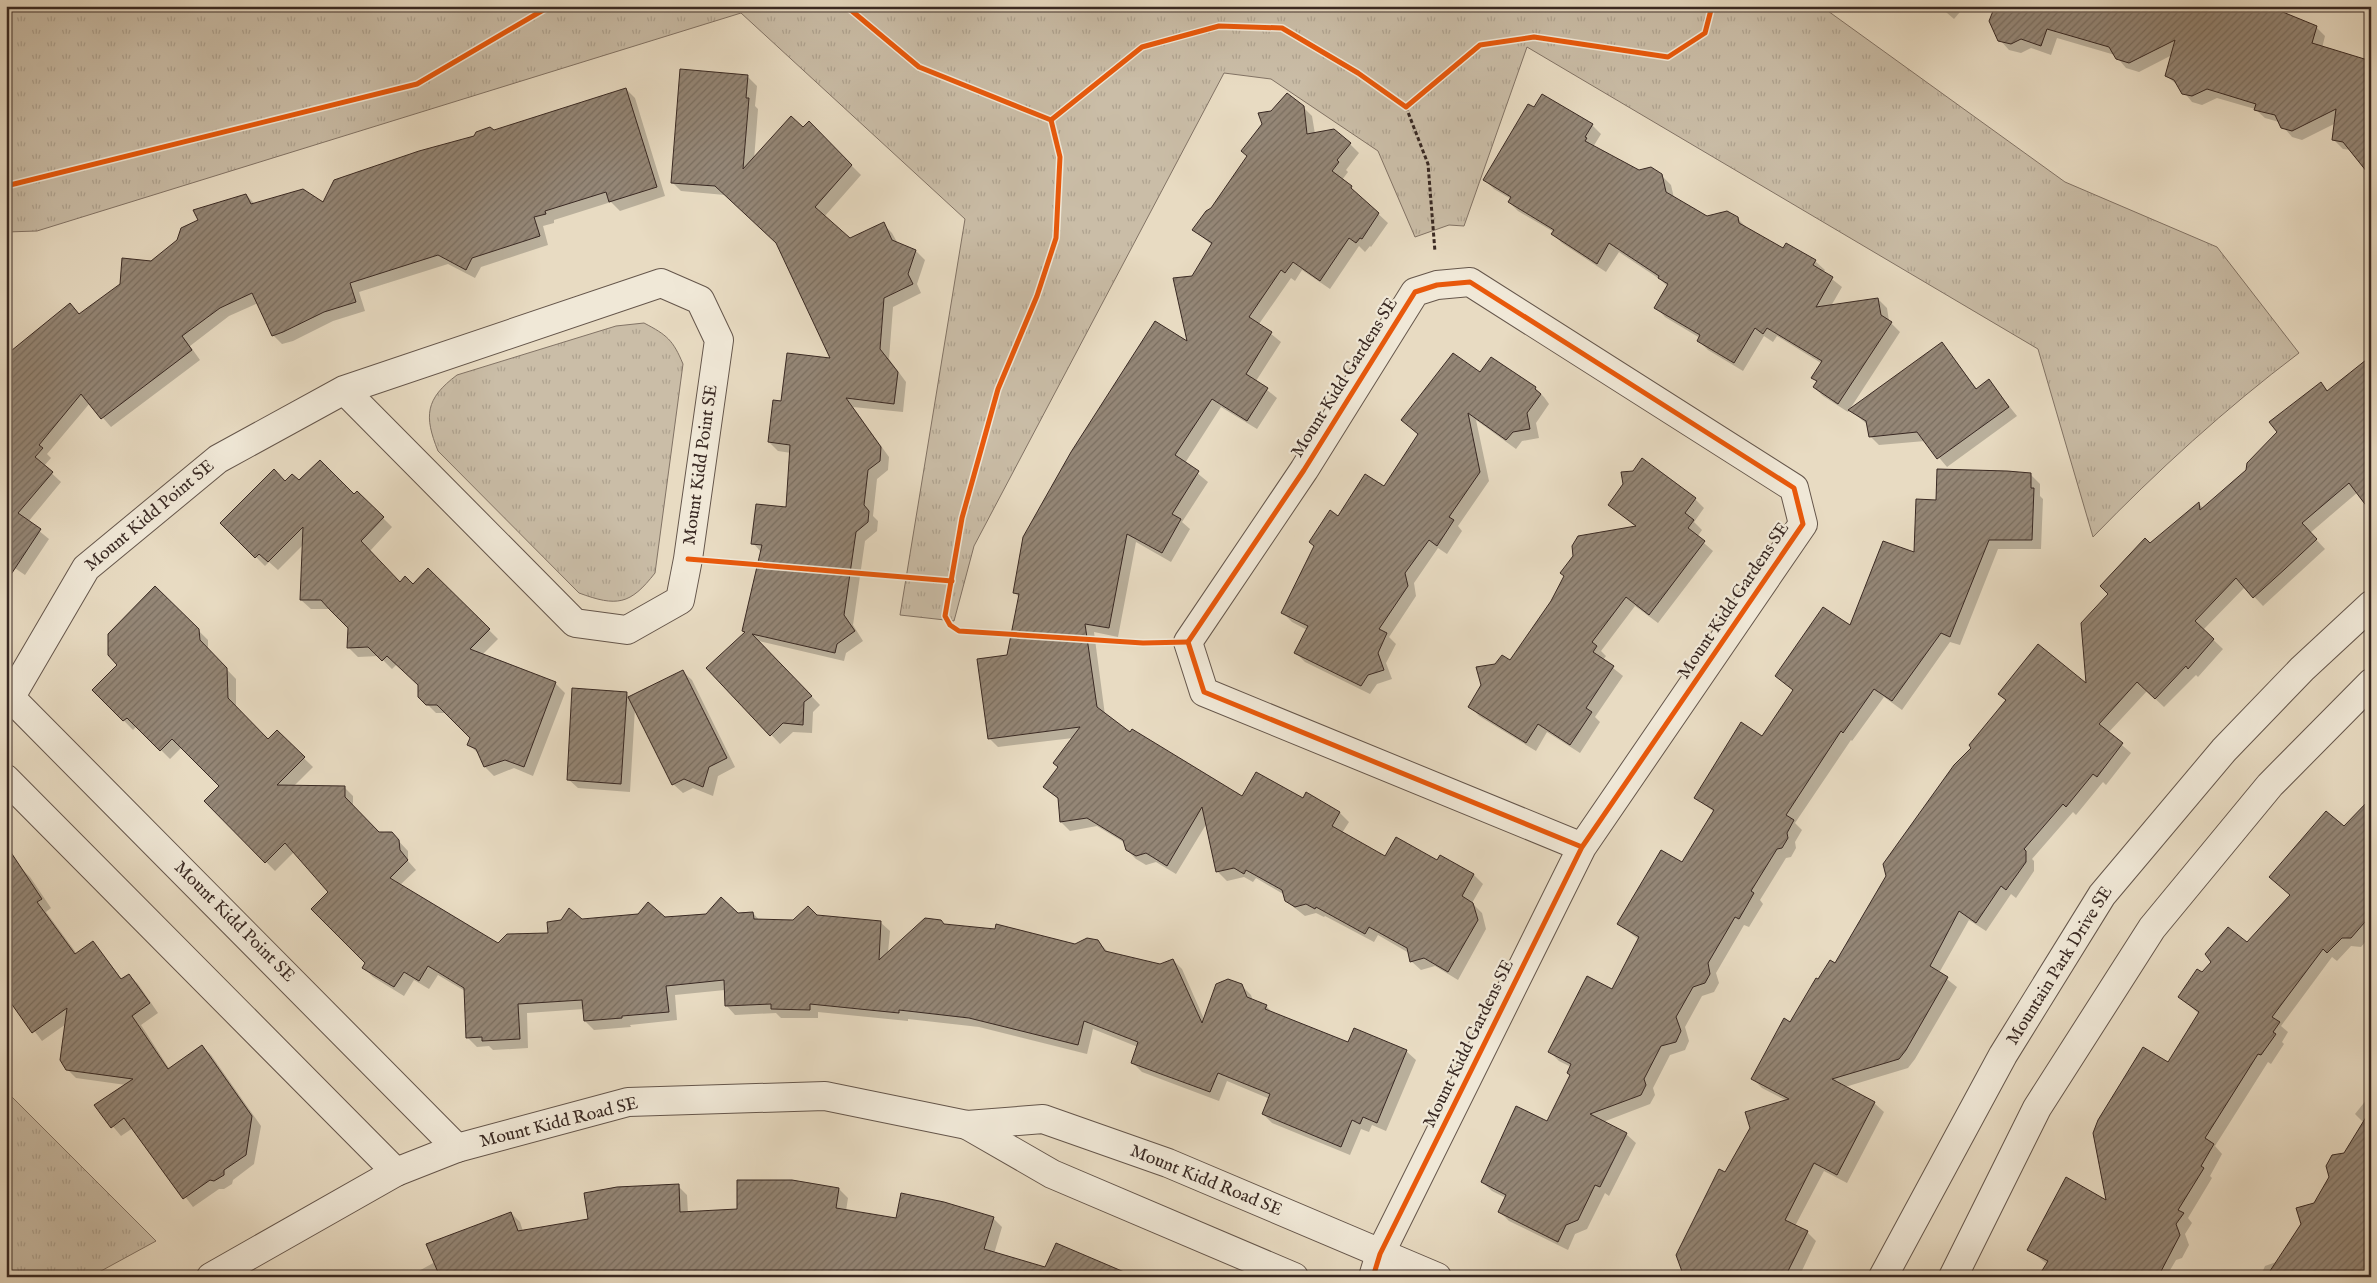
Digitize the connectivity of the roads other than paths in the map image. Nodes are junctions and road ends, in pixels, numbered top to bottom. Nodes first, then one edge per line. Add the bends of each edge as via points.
1 (344, 390) junction
2 (2371, 604) edge
3 (2371, 683) edge
4 (8, 701) edge
5 (6, 779) edge
6 (1582, 847) junction
7 (966, 1125) junction
8 (458, 1148) junction
9 (396, 1172) junction
10 (1376, 1265) edge
11 (211, 1277) edge
12 (1294, 1277) edge
13 (1438, 1277) edge
14 (1883, 1277) edge
15 (1953, 1277) edge

1 - 1 street, Mount Kidd Point SE via 575,623 628,630 680,600 719,340 700,300 661,283
1 - 4 street, Mount Kidd Point SE via 218,459 86,568
2 - 14 street, Mountain Park Drive SE via 2302,669 2224,750 2102,895 2003,1055
3 - 15 street via 2270,784 2152,928 2037,1108
4 - 8 street, Mount Kidd Point SE
5 - 9 street
6 - 6 street, Mount Kidd Gardens SE via 1803,524 1794,488 1470,282 1437,285 1415,292 1304,470 1188,642 1204,692
6 - 10 street, Mount Kidd Gardens SE
7 - 8 street, Mount Kidd Road SE via 825,1096 628,1102
7 - 10 street, Mount Kidd Road SE via 1043,1119 1168,1163
7 - 12 street, Mount Kidd Road SE via 1052,1174
8 - 9 street, Mount Kidd Road SE
9 - 11 street, Mount Kidd Road SE
10 - 13 street, Mount Kidd Road SE

